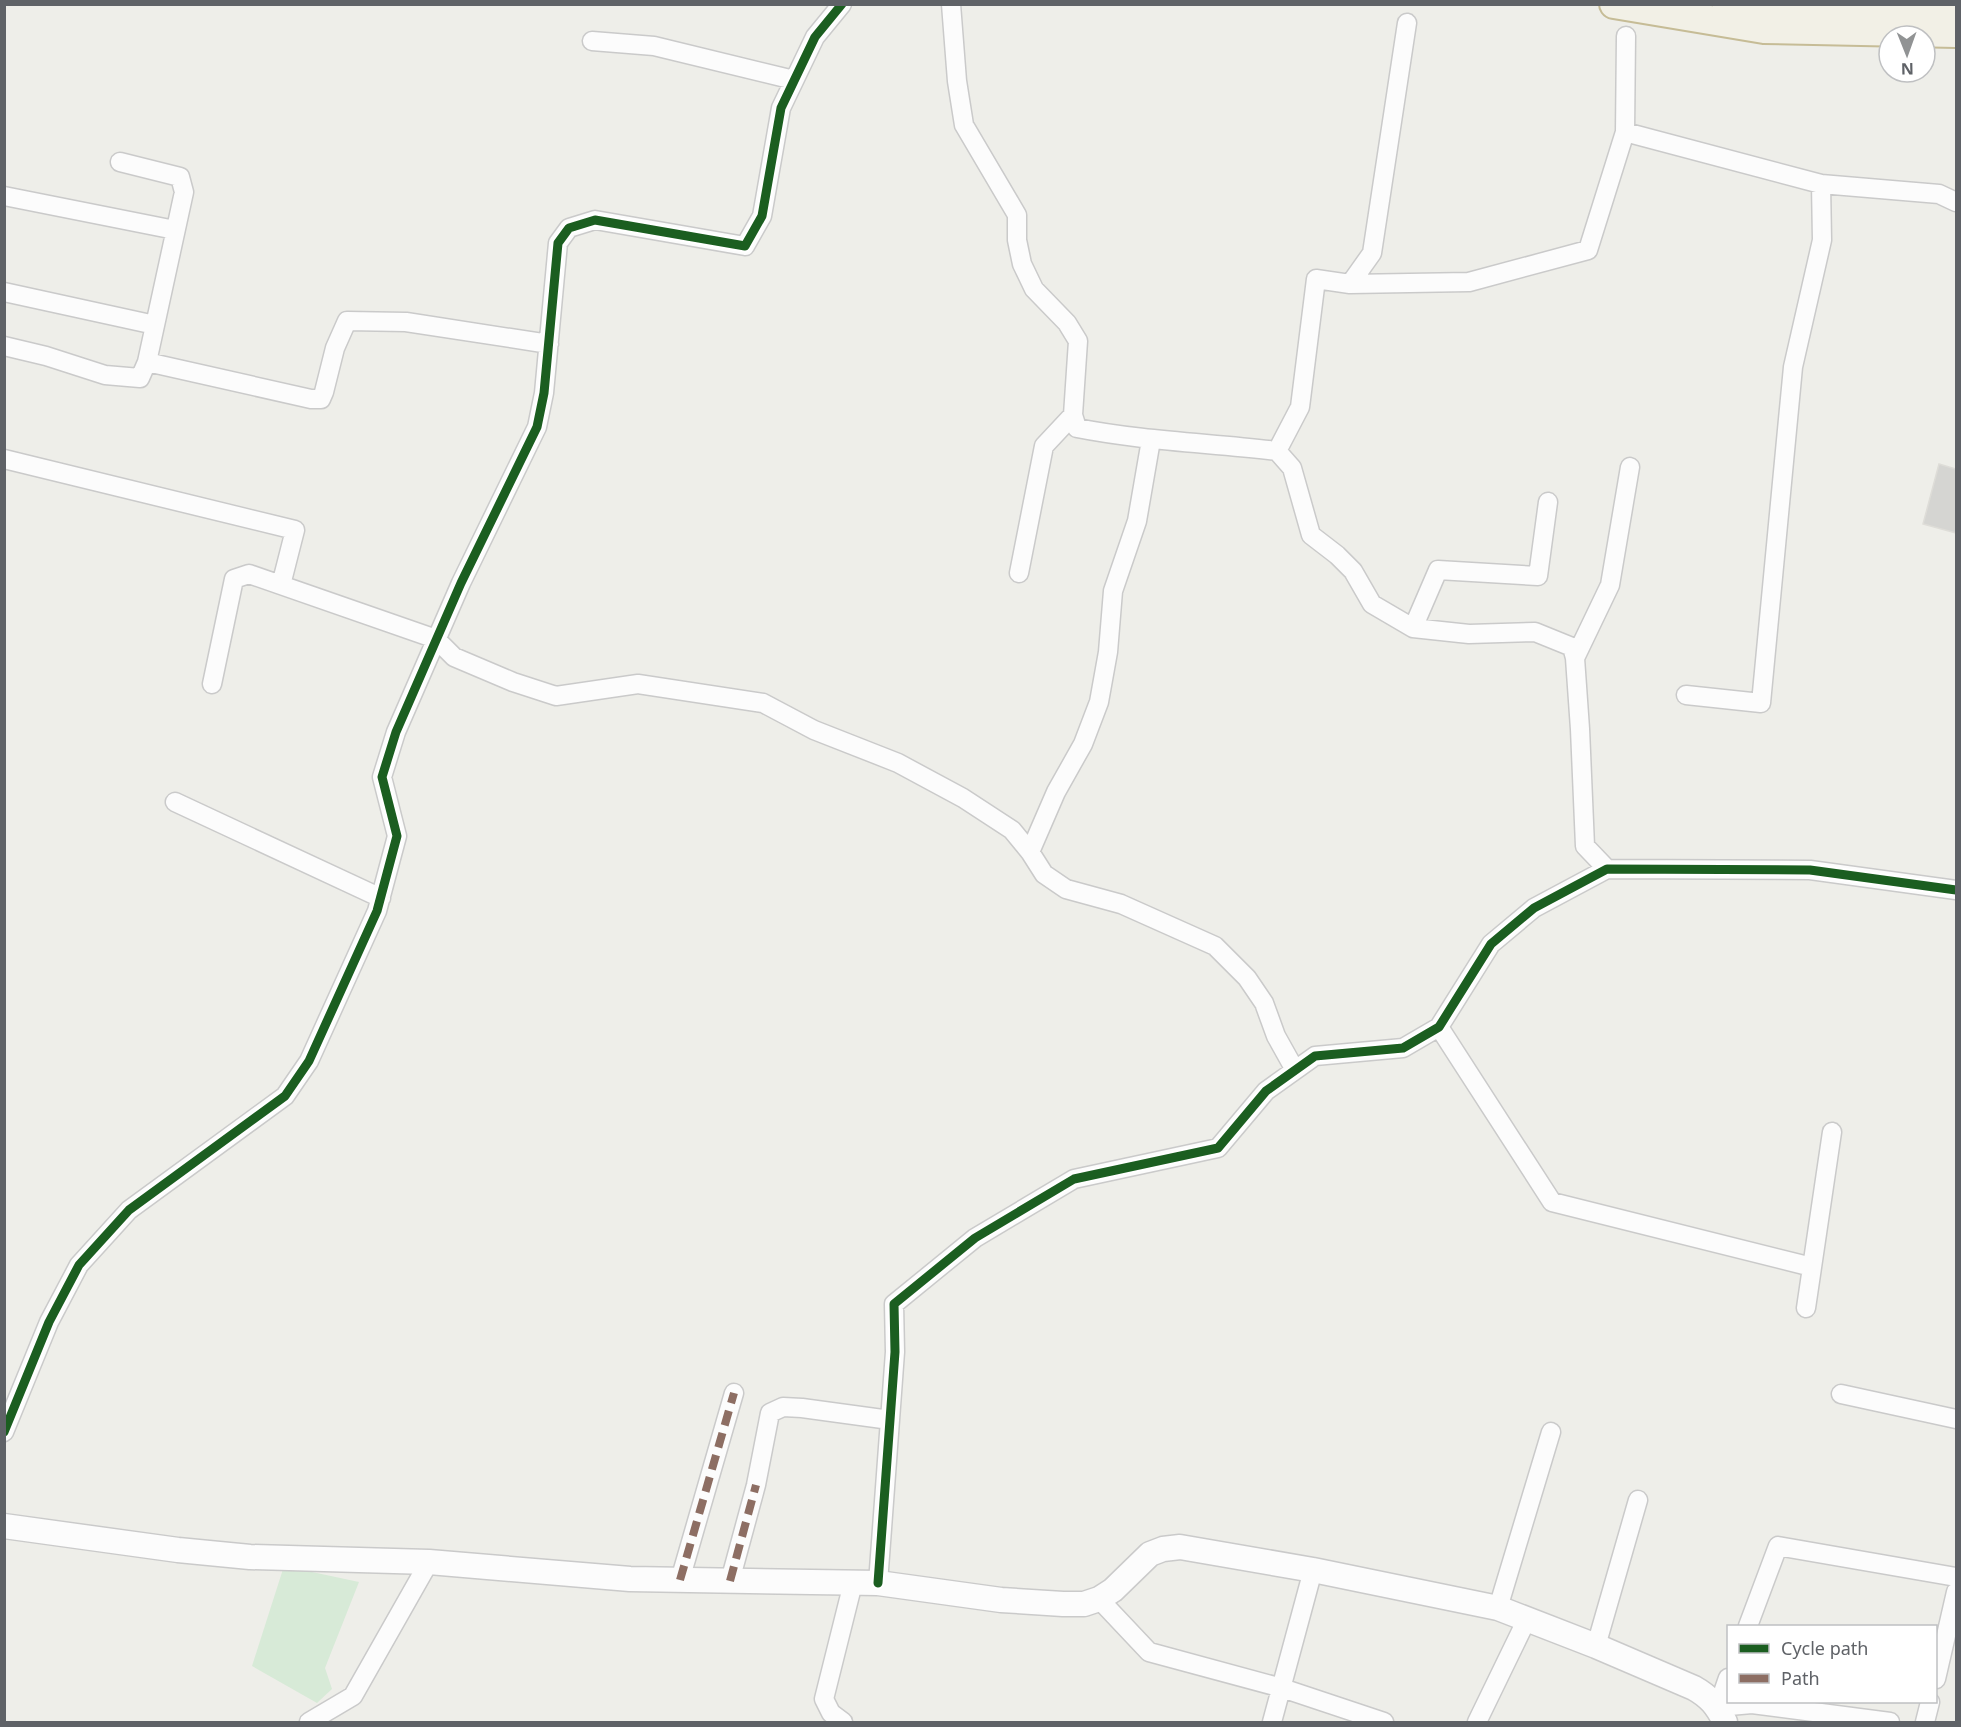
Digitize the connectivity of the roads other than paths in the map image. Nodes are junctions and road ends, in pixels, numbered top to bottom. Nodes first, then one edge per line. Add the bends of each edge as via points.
1 (842, 4) edge
2 (951, 4) edge
3 (1614, 4) edge
4 (1838, 8) edge
5 (1956, 9) edge
6 (1693, 17) junction
7 (1407, 23) dead end
8 (1956, 33) edge
9 (1626, 36) dead end
10 (592, 41) dead end
11 (794, 80) junction
12 (1625, 132) junction
13 (120, 162) dead end
14 (1821, 184) junction
15 (4, 196) edge
16 (1956, 202) edge
17 (175, 230) junction
18 (1350, 284) junction
19 (4, 292) edge
20 (155, 325) junction
21 (549, 344) junction
22 (4, 346) edge
23 (147, 362) junction
24 (1073, 414) junction
25 (1151, 440) junction
26 (1277, 451) junction
27 (4, 459) edge
28 (1630, 468) dead end
29 (1548, 502) dead end
30 (1020, 573) dead end
31 (280, 585) junction
32 (1413, 628) junction
33 (436, 639) junction
34 (1575, 658) junction
35 (212, 684) dead end
36 (1686, 695) dead end
37 (175, 802) dead end
38 (1030, 852) junction
39 (1607, 869) junction
40 (1956, 890) edge
41 (381, 898) junction
42 (1439, 1027) junction
43 (1295, 1070) junction
44 (1832, 1132) dead end
45 (1812, 1267) junction
46 (1806, 1308) dead end
47 (734, 1393) dead end
48 (1841, 1394) dead end
49 (1956, 1419) edge
50 (890, 1420) junction
51 (4, 1432) edge
52 (1551, 1432) dead end
53 (1638, 1500) dead end
54 (4, 1526) edge
55 (429, 1562) junction
56 (1313, 1570) junction
57 (1956, 1577) edge
58 (680, 1580) junction
59 (730, 1581) junction
60 (853, 1583) junction
61 (878, 1583) junction
62 (1956, 1592) edge
63 (1100, 1599) junction
64 (1498, 1608) junction
65 (1527, 1619) junction
66 (1748, 1625) edge
67 (1596, 1646) junction
68 (1937, 1671) edge
69 (1727, 1683) edge
70 (1282, 1688) junction
71 (1930, 1703) edge
72 (1721, 1714) edge
73 (1822, 1718) edge
74 (322, 1720) edge
75 (843, 1722) edge
76 (1272, 1722) edge
77 (1384, 1722) edge
78 (1477, 1722) edge
79 (1890, 1722) edge
80 (1925, 1722) edge

1 - 11 street via 815,37
2 - 24 street via 964,125 1017,215 1022,264 1034,289 1067,323 1078,341
3 - 6 highway
4 - 5 highway
4 - 6 highway via 1767,9
6 - 8 highway via 1764,29
7 - 18 street via 1372,253
9 - 12 street
10 - 11 street via 654,46
11 - 21 street via 781,108 762,216 746,246 596,220 569,228 558,243
12 - 14 street
12 - 18 street via 1587,250 1469,282
13 - 17 street via 180,177 184,192
14 - 16 street via 1939,194
14 - 36 street via 1822,240 1793,367 1761,703
15 - 17 street
17 - 20 street
18 - 26 street via 1316,279 1300,407
19 - 20 street
20 - 23 street
21 - 23 street via 406,322 347,321 321,399
21 - 33 street via 537,427
22 - 23 street via 105,375 140,378
24 - 25 street via 1077,428
24 - 30 street via 1044,446
25 - 26 street
25 - 38 street via 1137,521 1113,591 1099,702 1083,744 1056,792
26 - 32 street via 1292,468 1311,536 1353,571 1372,604
27 - 31 street via 295,530
28 - 34 street via 1610,585
29 - 32 street via 1538,576 1438,570
31 - 33 street
31 - 35 street via 249,574 234,579
32 - 34 street via 1469,634 1535,632 1572,647
33 - 38 street via 454,657 556,696 638,684 764,703 814,730 897,763 963,798 1012,830
33 - 41 street via 396,732 382,777 397,836
34 - 39 street via 1585,846
37 - 41 street
38 - 43 street via 1044,874 1066,890 1121,904 1215,946 1247,978 1264,1004
39 - 40 street via 1810,870
39 - 42 street via 1534,908 1491,944
41 - 51 street via 309,1061 285,1096 129,1210 79,1265 49,1322
42 - 43 street via 1402,1048 1316,1056
42 - 45 street via 1551,1202
43 - 50 street via 1266,1091 1218,1148 1074,1179 975,1238 894,1304
44 - 45 street
45 - 46 street
47 - 58 street
48 - 49 street
50 - 59 street via 802,1408 783,1407 770,1413 756,1485
50 - 61 street
52 - 64 street
53 - 67 street
54 - 55 main road via 250,1557
55 - 58 main road
55 - 74 street via 353,1696
56 - 63 main road via 1180,1547 1163,1549 1150,1554
56 - 64 main road
56 - 70 street
57 - 66 street via 1778,1546
58 - 59 main road
59 - 60 main road
60 - 61 main road
60 - 75 street via 824,1699 831,1713
61 - 63 main road via 1001,1600 1084,1604
62 - 68 street
63 - 70 street via 1149,1652
64 - 65 main road
65 - 67 main road
65 - 78 street
67 - 72 main road via 1708,1695
69 - 72 street
70 - 76 street
70 - 77 street
71 - 80 street
72 - 73 street via 1752,1704
73 - 79 street

